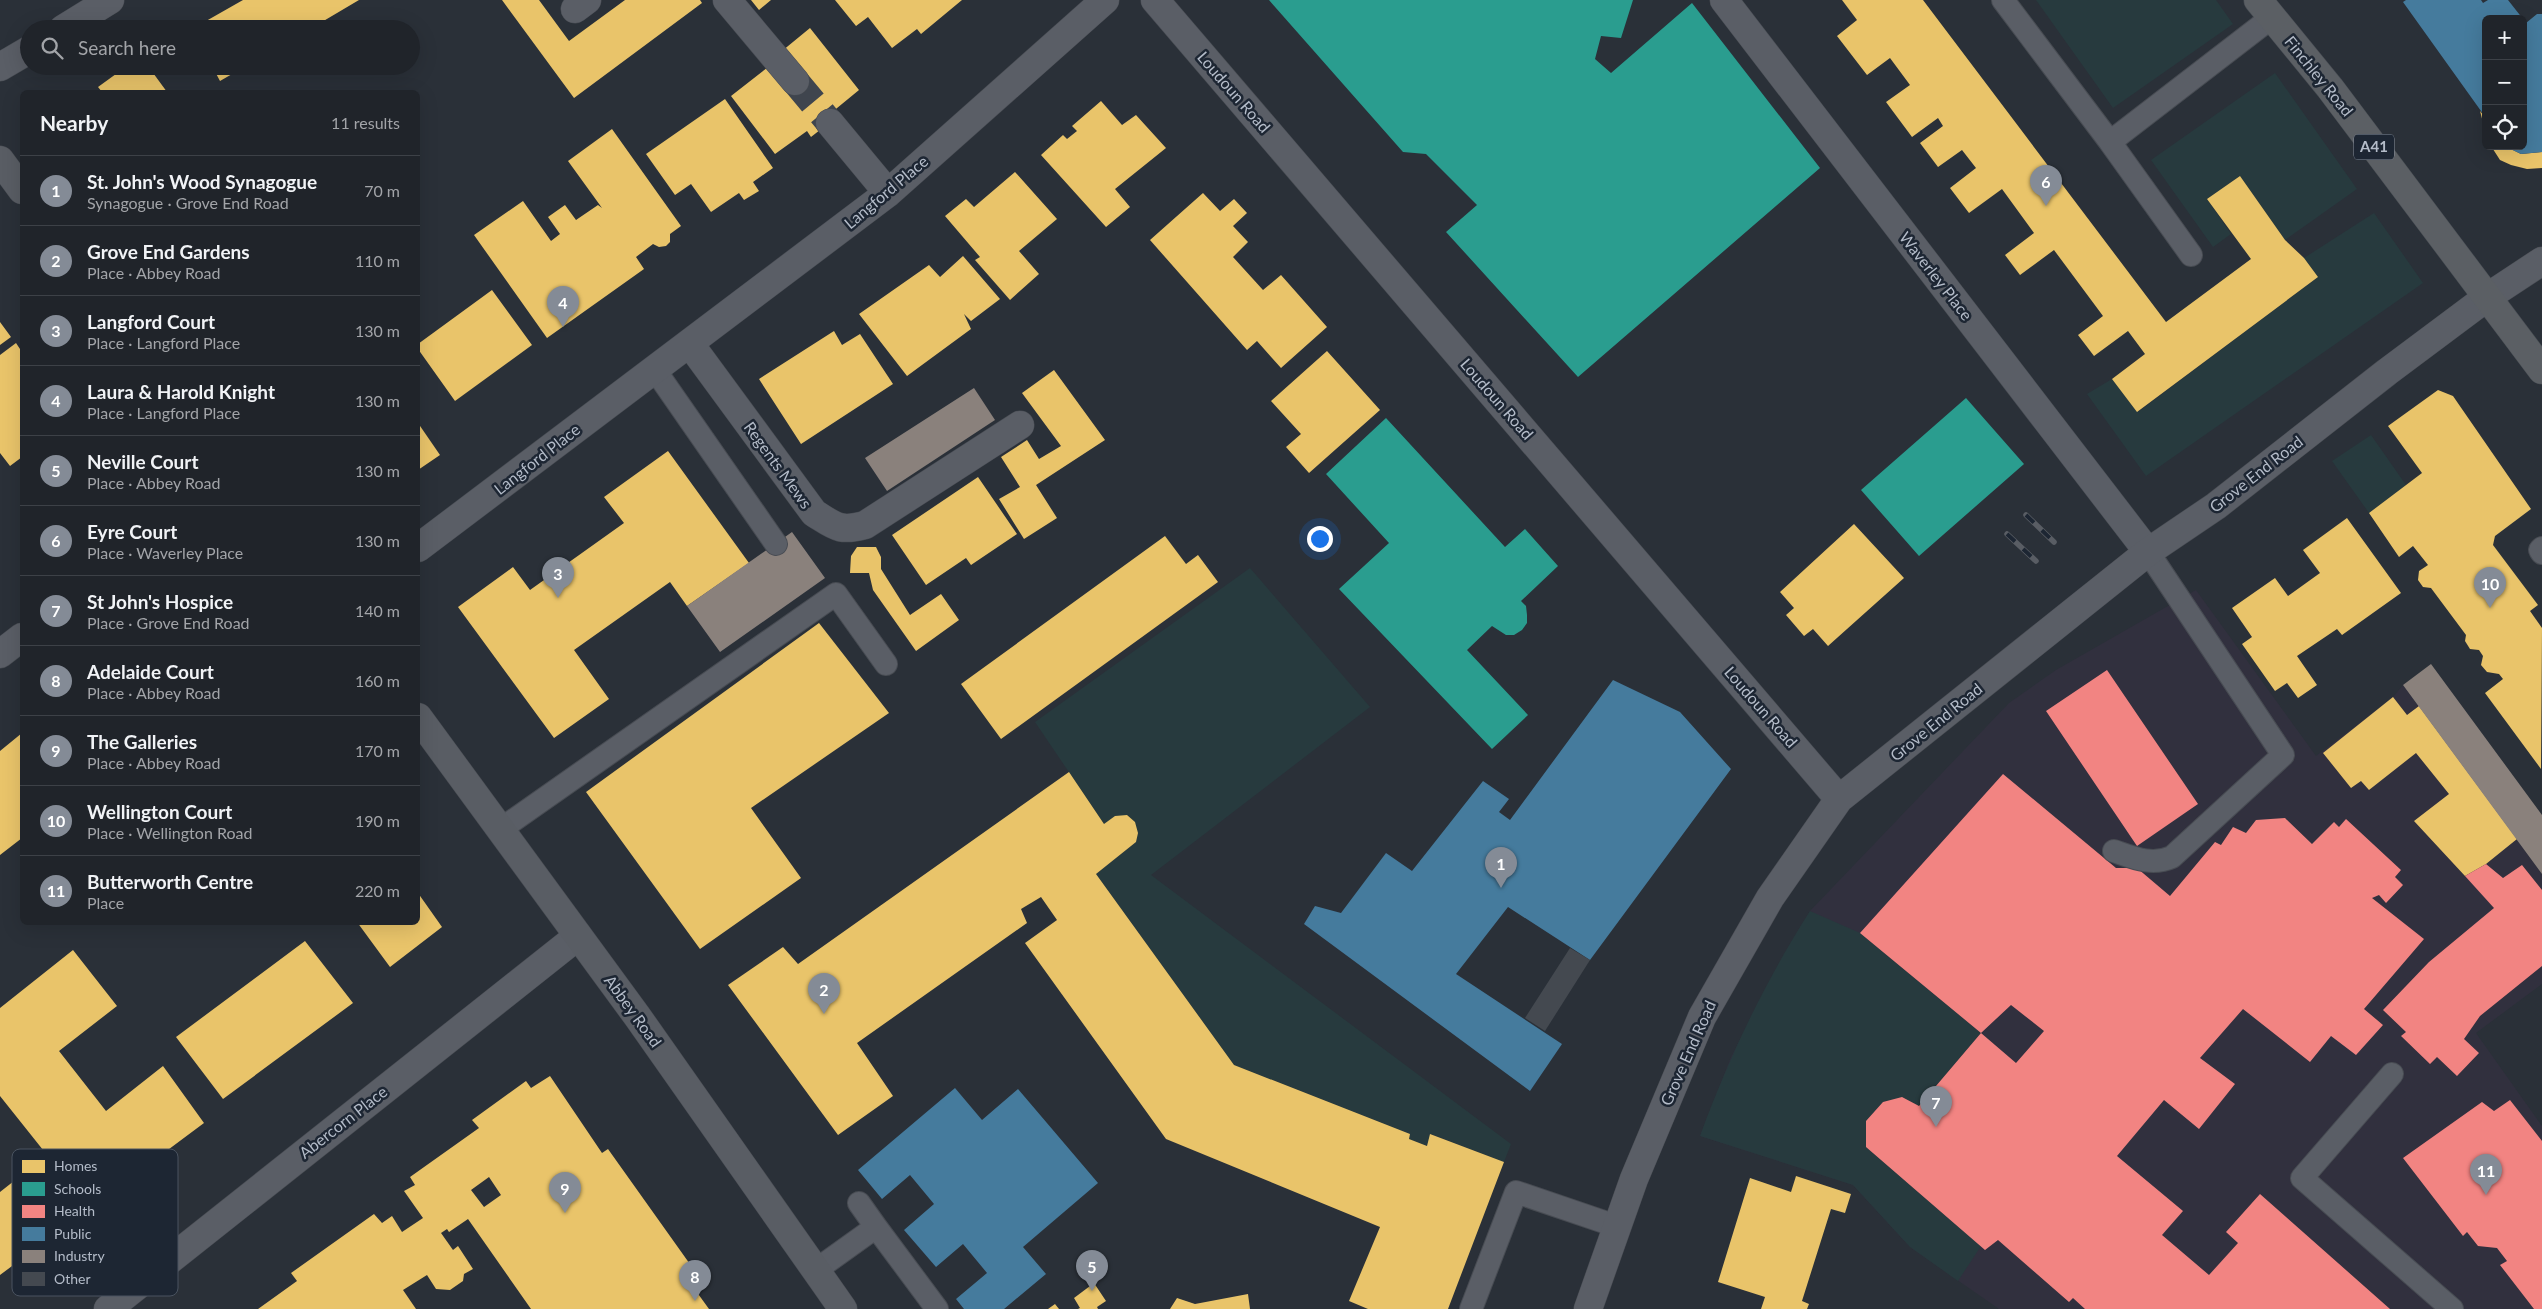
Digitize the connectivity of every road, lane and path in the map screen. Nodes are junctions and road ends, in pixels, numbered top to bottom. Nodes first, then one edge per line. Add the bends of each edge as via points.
1 (110, 0) edge
2 (727, 0) edge
3 (1105, 0) edge
4 (1155, 0) edge
5 (1724, 0) edge
6 (2003, 0) edge
7 (2265, 9) edge
8 (78, 20) edge
9 (20, 55) edge
10 (0, 67) edge
11 (796, 81) tunnel mouth
12 (830, 123) tunnel mouth
13 (2110, 142) junction
14 (0, 160) edge
15 (20, 187) edge
16 (888, 193) junction
17 (2191, 255) dead end
18 (2542, 261) edge
19 (2486, 298) junction
20 (690, 344) junction
21 (655, 370) junction
22 (2542, 370) edge
23 (1020, 426) dead end
24 (776, 544) dead end
25 (420, 546) edge
26 (2542, 548) edge
27 (2148, 552) junction
28 (2542, 553) edge
29 (20, 639) edge
30 (0, 654) edge
31 (886, 664) dead end
32 (420, 720) edge
33 (1839, 799) junction
34 (501, 828) junction
35 (2114, 851) dead end
36 (578, 936) junction
37 (2392, 1074) dead end
38 (859, 1203) dead end
39 (1616, 1226) junction
40 (876, 1227) junction
41 (178, 1253) edge
42 (816, 1270) junction
43 (124, 1296) edge
44 (108, 1309) edge
45 (843, 1309) edge
46 (937, 1309) edge
47 (1471, 1309) edge
48 (1588, 1309) edge
49 (2452, 1309) edge

1 - 8 street
2 - 11 street
3 - 16 street, Langford Place
4 - 33 street, Loudoun Road
5 - 27 street, Waverley Place
6 - 13 lane
7 - 13 lane
7 - 19 highway, Finchley Road / A41 via 2330,88
9 - 10 street
12 - 16 street
13 - 17 lane
14 - 15 main road
16 - 20 street, Langford Place
18 - 19 street, Grove End Road
19 - 22 highway, A41
19 - 27 street, Grove End Road via 2216,506
20 - 21 street, Langford Place
20 - 23 street, Regents Mews via 814,513 848,530 865,525
21 - 24 lane
21 - 25 street, Langford Place
26 - 28 lane
27 - 33 street, Grove End Road
27 - 35 lane via 2283,754 2172,857 2160,862 2145,861
29 - 30 street
31 - 34 lane via 836,594
32 - 34 main road, Abbey Road
33 - 39 street, Grove End Road via 1770,898 1702,1017
34 - 36 main road, Abbey Road
36 - 41 street, Abercorn Place
36 - 42 main road, Abbey Road
37 - 49 lane via 2302,1178
38 - 40 lane
39 - 47 lane via 1516,1192
39 - 48 street, Grove End Road
40 - 42 lane
40 - 46 lane
42 - 45 main road, Abbey Road
43 - 44 street, Abercorn Place

